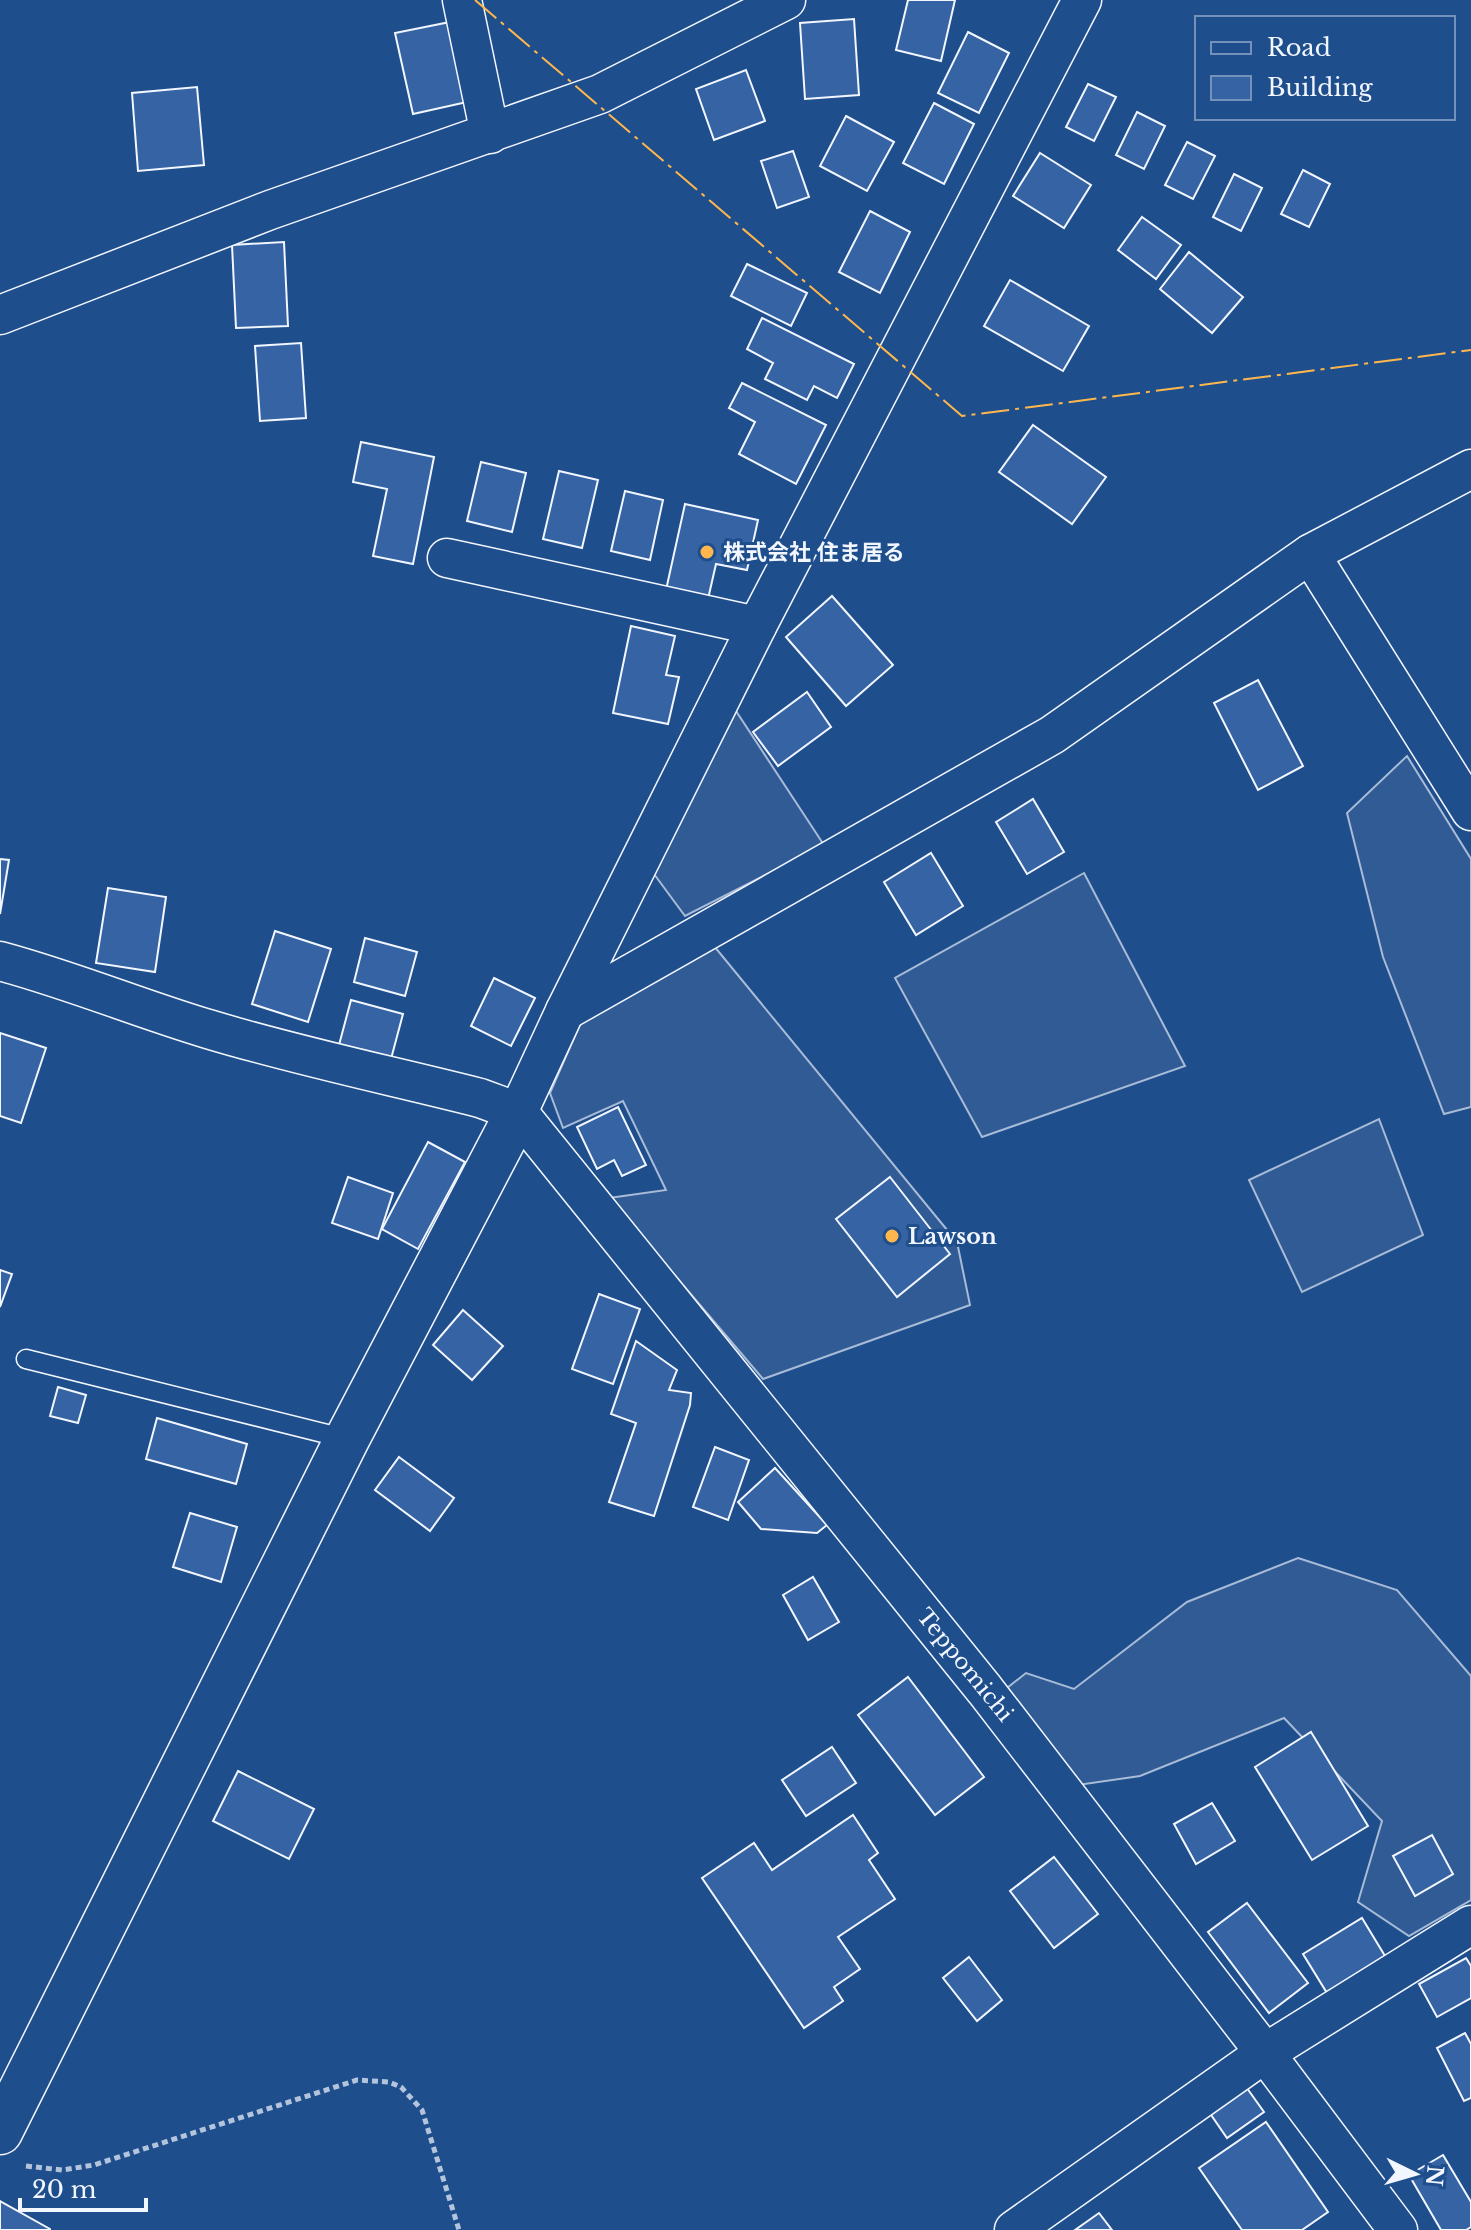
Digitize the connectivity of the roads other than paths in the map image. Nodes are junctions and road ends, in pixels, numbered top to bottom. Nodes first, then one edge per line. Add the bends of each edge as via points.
1 (462, 0) edge
2 (786, 0) edge
3 (1082, 0) edge
4 (490, 134) junction
5 (0, 315) edge
6 (1471, 469) edge
7 (1310, 554) junction
8 (447, 558) dead end
9 (757, 626) junction
10 (1471, 811) edge
11 (0, 961) edge
12 (565, 1011) junction
13 (518, 1112) junction
14 (26, 1359) dead end
15 (347, 1439) junction
16 (1471, 1925) edge
17 (1265, 2053) junction
18 (11, 2149) edge
19 (1014, 2230) edge
20 (1398, 2230) edge

1 - 4 street
2 - 4 street via 600,94
3 - 9 street
4 - 5 street via 270,210
6 - 7 street
7 - 10 street
7 - 12 street via 1052,735
8 - 9 street
9 - 12 street
11 - 13 street via 212,1030
12 - 13 street
13 - 15 street
13 - 17 street, Teppomichi via 976,1677
14 - 15 lane
15 - 18 street
16 - 17 street
17 - 19 street
17 - 20 street, Teppomichi

